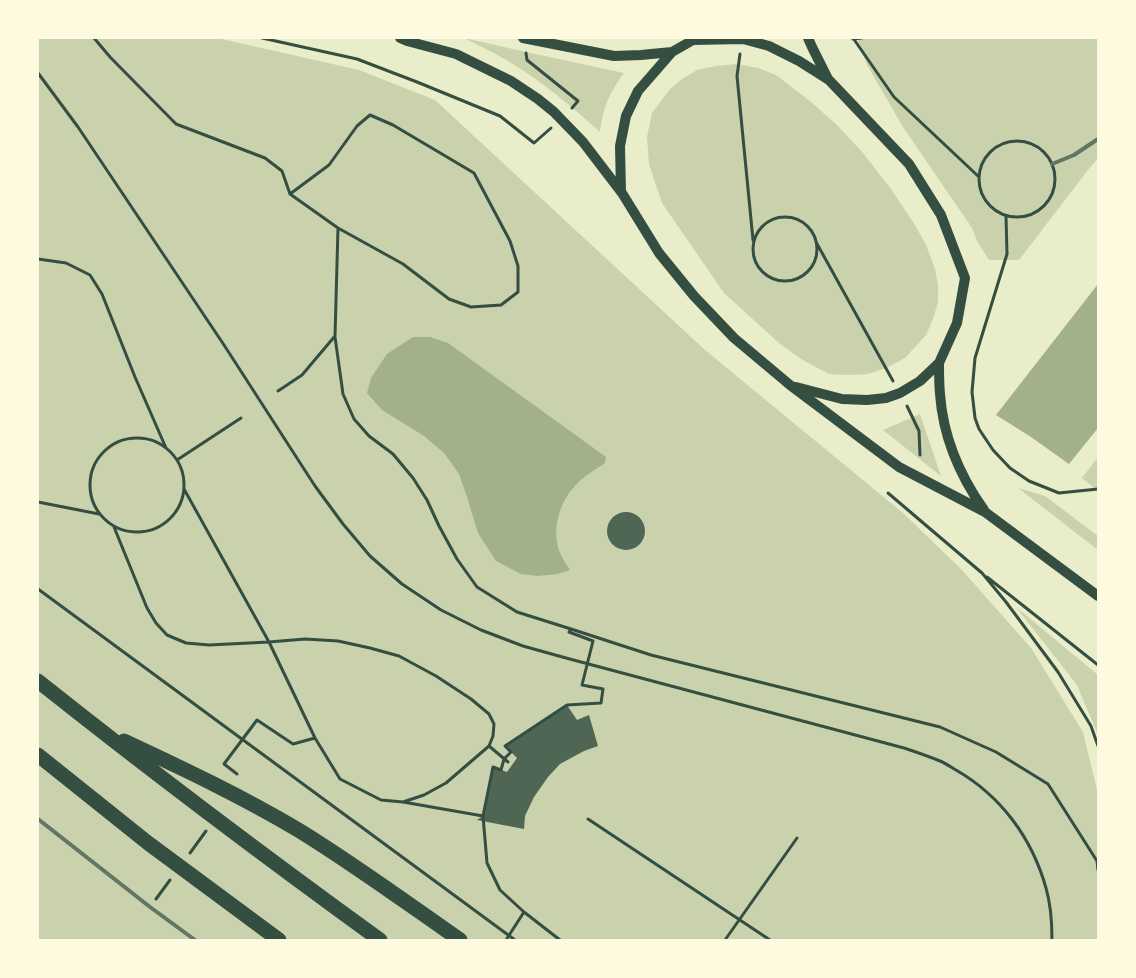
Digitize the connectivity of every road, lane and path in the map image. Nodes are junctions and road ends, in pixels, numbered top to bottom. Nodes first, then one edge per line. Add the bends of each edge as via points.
1 (94, 38) edge
2 (262, 38) edge
3 (400, 38) edge
4 (526, 38) edge
5 (808, 38) edge
6 (853, 38) edge
7 (862, 38) edge
8 (694, 39) edge
9 (743, 39) junction
10 (672, 52) junction
11 (38, 72) edge
12 (829, 80) junction
13 (561, 120) junction
14 (1098, 139) edge
15 (1052, 164) junction
16 (978, 176) junction
17 (622, 193) junction
18 (290, 194) junction
19 (1006, 216) junction
20 (338, 228) junction
21 (753, 240) junction
22 (816, 242) junction
23 (38, 259) edge
24 (335, 336) junction
25 (939, 363) junction
26 (790, 386) junction
27 (278, 391) dead end
28 (900, 393) junction
29 (241, 418) dead end
30 (166, 448) junction
31 (920, 455) dead end
32 (176, 460) junction
33 (184, 489) junction
34 (1098, 489) edge
35 (888, 493) dead end
36 (38, 502) edge
37 (985, 512) junction
38 (99, 514) junction
39 (114, 527) junction
40 (982, 573) junction
41 (38, 589) edge
42 (1098, 596) edge
43 (570, 631) junction
44 (269, 642) junction
45 (1098, 665) edge
46 (38, 681) edge
47 (98, 729) junction
48 (316, 738) junction
49 (489, 746) junction
50 (1098, 746) edge
51 (38, 755) edge
52 (504, 759) junction
53 (508, 762) dead end
54 (244, 779) dead end
55 (403, 802) junction
56 (483, 816) junction
57 (38, 819) edge
58 (588, 819) dead end
59 (209, 827) dead end
60 (797, 838) dead end
61 (185, 859) dead end
62 (1098, 870) edge
63 (174, 875) dead end
64 (150, 907) junction
65 (524, 912) junction
66 (739, 920) junction
67 (509, 936) junction
68 (195, 940) edge
69 (279, 940) edge
70 (380, 940) edge
71 (460, 940) edge
72 (506, 940) edge
73 (515, 940) edge
74 (560, 940) edge
75 (725, 940) edge
76 (770, 940) edge
77 (1052, 940) edge

1 - 18 path via 176,124 265,158 282,171
2 - 13 path via 357,59 417,82 500,116 534,143
3 - 13 main road via 456,54 511,81
4 - 10 main road via 614,56
4 - 13 path via 528,60 578,101
5 - 12 main road
6 - 7 path
6 - 16 path via 894,97
8 - 9 main road
8 - 10 main road
9 - 12 main road via 769,46
9 - 21 path via 737,76
10 - 17 main road via 638,91 626,116 620,146
11 - 77 path via 78,127 315,486 370,556 402,584 441,610 524,646 904,748 940,761 971,779 998,802 1020,829 1037,860 1047,889
12 - 25 main road via 909,164 941,215 965,278 957,322
13 - 17 main road via 583,142
14 - 15 lane via 1074,155
15 - 16 path via 1042,150 1027,142 1010,141 994,147 983,160
15 - 19 path via 1055,181 1050,197 1039,210 1023,217
16 - 19 path via 981,194 991,207
17 - 26 main road via 659,253 694,296 734,338
18 - 20 path
18 - 20 path via 329,165 357,126 370,115 474,173 510,241 518,266 518,292 501,305 471,307 449,299 403,264
19 - 34 path via 1007,254 975,358 972,392 975,418 993,450 1010,468 1029,481 1059,493
20 - 24 path
21 - 22 path via 765,223 784,216 804,223
21 - 22 path via 754,260 760,269 767,276 788,281 807,272 814,263
22 - 28 path
23 - 30 path via 66,263 90,275 102,294
24 - 27 path via 302,375
24 - 43 path via 343,394 354,419 369,436 393,454 413,478 457,559 477,588 517,612
25 - 28 main road via 920,381
25 - 37 main road via 944,425 958,464
26 - 28 main road via 842,399 867,400
26 - 37 main road via 898,467
28 - 31 path via 919,431
29 - 32 path
30 - 32 path
30 - 38 path via 138,438 123,440 99,457 89,486
32 - 33 path via 183,474
33 - 39 path via 180,504 159,527 129,532
33 - 44 path
35 - 40 path
36 - 38 path
37 - 42 main road
38 - 39 path
39 - 44 path via 148,608 167,635 186,644
40 - 45 path
40 - 50 path via 1058,672 1091,726
41 - 67 path
43 - 52 path via 593,641 582,685 602,689 601,703 567,705 505,746 511,752
43 - 62 path via 651,655 940,727 996,752 1048,784 1097,862
44 - 48 path
44 - 49 path via 338,641 399,656 436,676 489,714 494,724
46 - 47 highway
47 - 70 highway
47 - 71 highway via 195,774 300,832
48 - 54 path via 293,744 257,720 224,764
48 - 55 path via 340,779 381,800
49 - 52 path
49 - 55 path via 446,783
51 - 69 highway via 148,843
52 - 53 path
52 - 56 path via 501,770 493,766
55 - 56 path
56 - 65 path via 488,862 500,890
57 - 64 lane
58 - 66 path
59 - 61 path
60 - 66 path
63 - 64 path
64 - 68 lane
65 - 67 path
65 - 74 path
66 - 75 path
66 - 76 path
67 - 72 path
67 - 73 path

